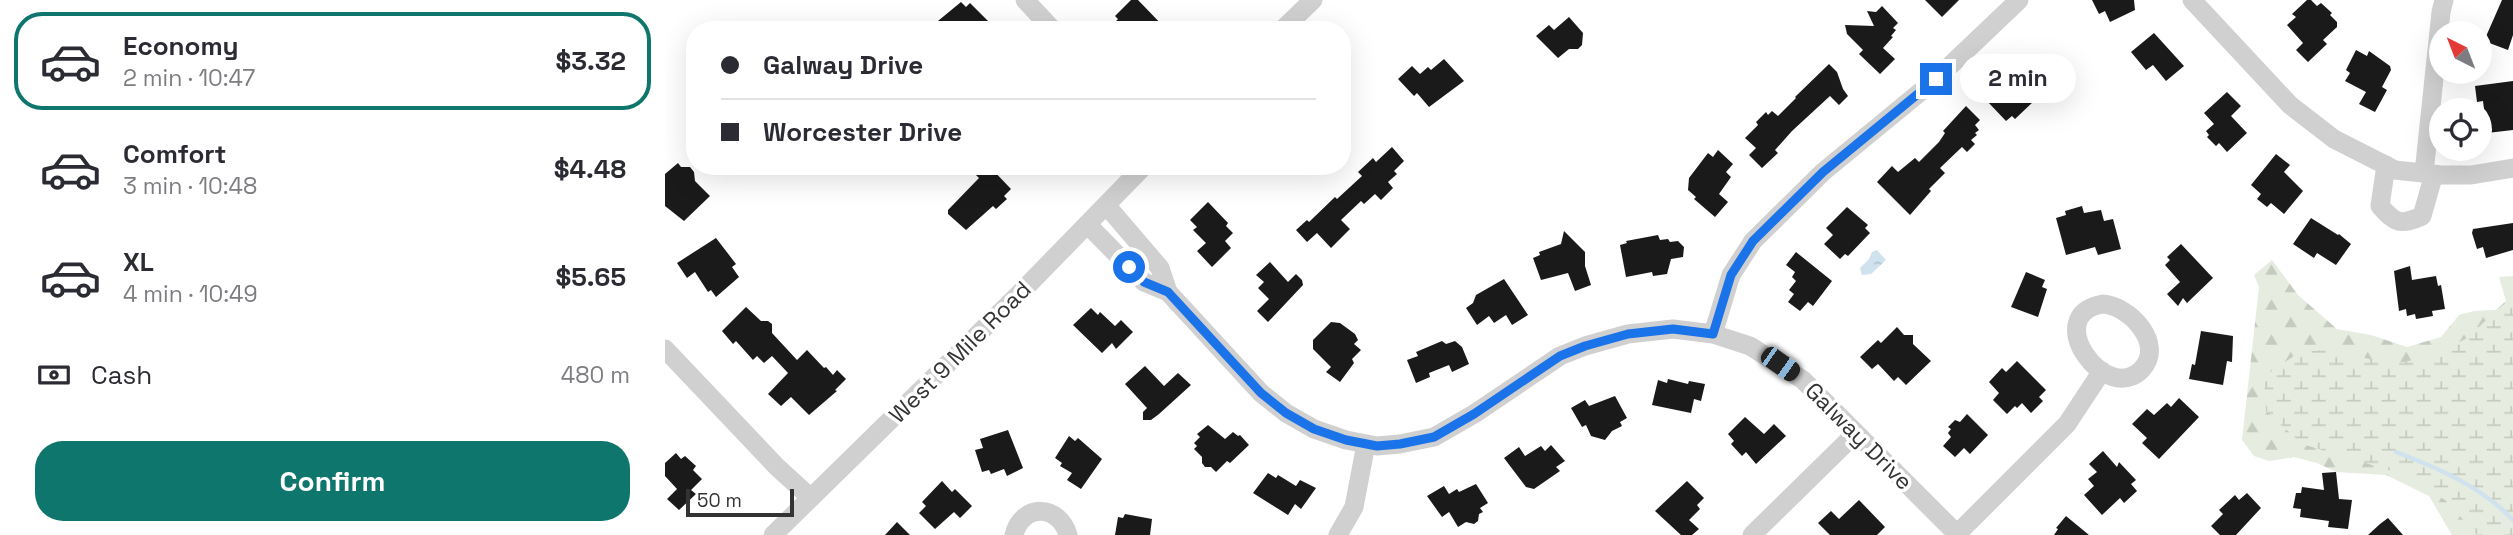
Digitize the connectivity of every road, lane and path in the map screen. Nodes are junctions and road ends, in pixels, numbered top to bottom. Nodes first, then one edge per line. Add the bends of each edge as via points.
1 (1025, 0) edge
2 (1313, 0) edge
3 (2019, 0) edge
4 (2192, 0) edge
5 (2444, 0) edge
6 (1045, 21) edge
7 (1291, 21) edge
8 (2386, 165) junction
9 (2513, 168) edge
10 (2429, 174) junction
11 (1135, 175) edge
12 (1106, 205) junction
13 (1087, 224) junction
14 (1168, 292) junction
15 (1713, 334) junction
16 (665, 349) edge
17 (2102, 371) dead end
18 (1856, 433) junction
19 (1366, 444) junction
20 (811, 498) junction
21 (773, 535) edge
22 (1014, 535) edge
23 (1068, 535) edge
24 (1338, 535) edge
25 (1752, 535) edge
26 (1957, 535) edge

1 - 6 street
2 - 7 street
3 - 15 street via 1936,79 1823,172 1753,241 1731,275
4 - 8 street via 2290,104 2334,139
5 - 10 street
8 - 10 street
8 - 10 street via 2380,206 2392,220 2408,223 2422,216
9 - 10 street via 2471,175
11 - 12 street, West 9 Mile Road
12 - 13 street, West 9 Mile Road
12 - 14 street, Galway Drive via 1160,268
13 - 14 street, Galway Drive via 1144,282
13 - 20 street, West 9 Mile Road
14 - 19 street, Galway Drive via 1261,393 1286,413 1314,429
15 - 18 street, Galway Drive via 1750,346 1780,364 1803,380
15 - 19 street, Galway Drive via 1673,329 1628,334 1585,346 1560,356 1434,437
16 - 20 street
17 - 26 street via 2067,424
18 - 25 street
18 - 26 street, Galway Drive
19 - 24 street via 1354,506
20 - 21 street, West 9 Mile Road
22 - 23 street via 1024,517 1042,511 1059,518

